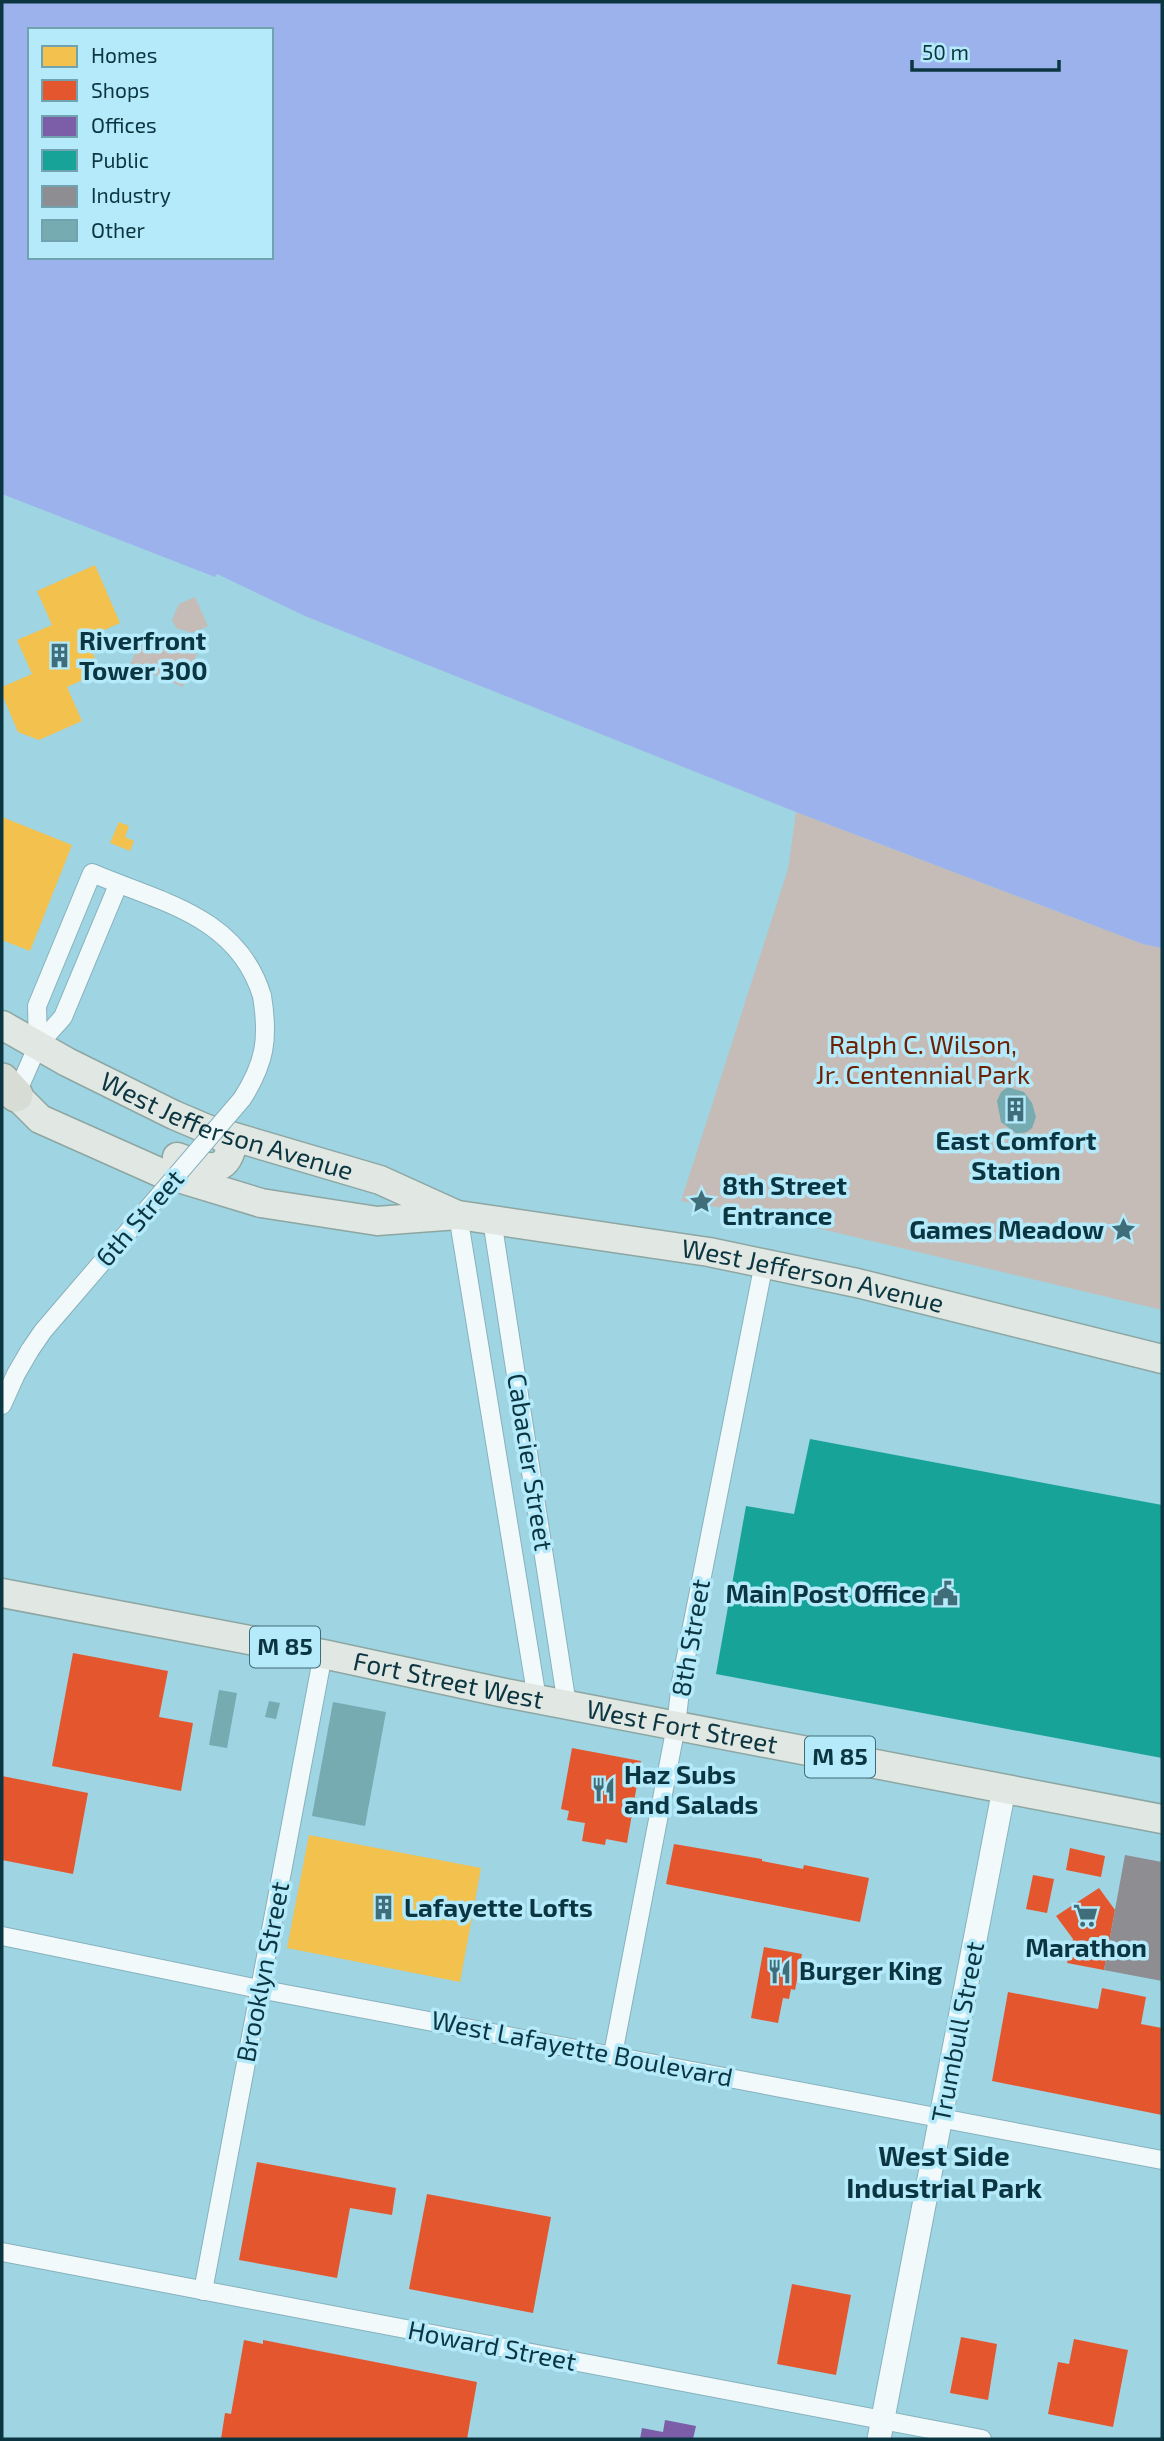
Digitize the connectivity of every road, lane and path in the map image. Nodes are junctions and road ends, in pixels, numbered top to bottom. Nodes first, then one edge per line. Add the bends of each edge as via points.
1 (118, 885) junction
2 (2, 1025) edge
3 (38, 1045) junction
4 (6, 1089) edge
5 (63, 1128) junction
6 (207, 1129) junction
7 (458, 1215) junction
8 (492, 1220) junction
9 (764, 1263) junction
10 (1162, 1359) edge
11 (2, 1405) edge
12 (2, 1593) edge
13 (323, 1654) junction
14 (537, 1699) junction
15 (567, 1705) junction
16 (676, 1726) junction
17 (1004, 1789) junction
18 (1162, 1819) edge
19 (2, 1936) edge
20 (259, 1989) junction
21 (613, 2054) junction
22 (940, 2116) junction
23 (1162, 2160) edge
24 (2, 2252) edge
25 (203, 2291) junction
26 (881, 2430) edge
27 (982, 2439) edge

1 - 3 street via 63,1017
1 - 3 street, 6th Street via 92,873 37,1006
1 - 11 street, 6th Street, bridge via 185,911 236,947 249,964 262,996 265,1049 242,1099 43,1331
2 - 3 main road, West Jefferson Avenue
3 - 4 street
3 - 6 main road, West Jefferson Avenue via 136,1098
4 - 5 main road, West Jefferson Avenue via 40,1118
5 - 6 main road via 108,1133 207,1168 220,1166 230,1150 225,1139
5 - 7 main road, West Jefferson Avenue via 159,1172 261,1203 377,1221
6 - 7 main road, West Jefferson Avenue via 380,1180
7 - 8 main road, West Jefferson Avenue
7 - 14 street, Cabacier Street
8 - 9 main road, West Jefferson Avenue
8 - 15 street, Cabacier Street
9 - 10 main road, West Jefferson Avenue
9 - 16 street, 8th Street
12 - 13 main road, Fort Street West / M 85
13 - 14 main road, Fort Street West / M 85
13 - 20 street, Brooklyn Street
14 - 15 main road, Fort Street West / M 85
15 - 16 main road, West Fort Street / M 85
16 - 17 main road, West Fort Street / M 85
16 - 21 street, 8th Street
17 - 18 main road, M 85
17 - 22 street, Trumbull Street
19 - 20 street, West Lafayette Boulevard
20 - 21 street, West Lafayette Boulevard
20 - 25 street, Brooklyn Street
21 - 22 street, West Lafayette Boulevard
22 - 23 street, West Lafayette Boulevard
22 - 26 street, Trumbull Street
24 - 25 street, Howard Street
25 - 26 street, Howard Street
26 - 27 street, Howard Street

